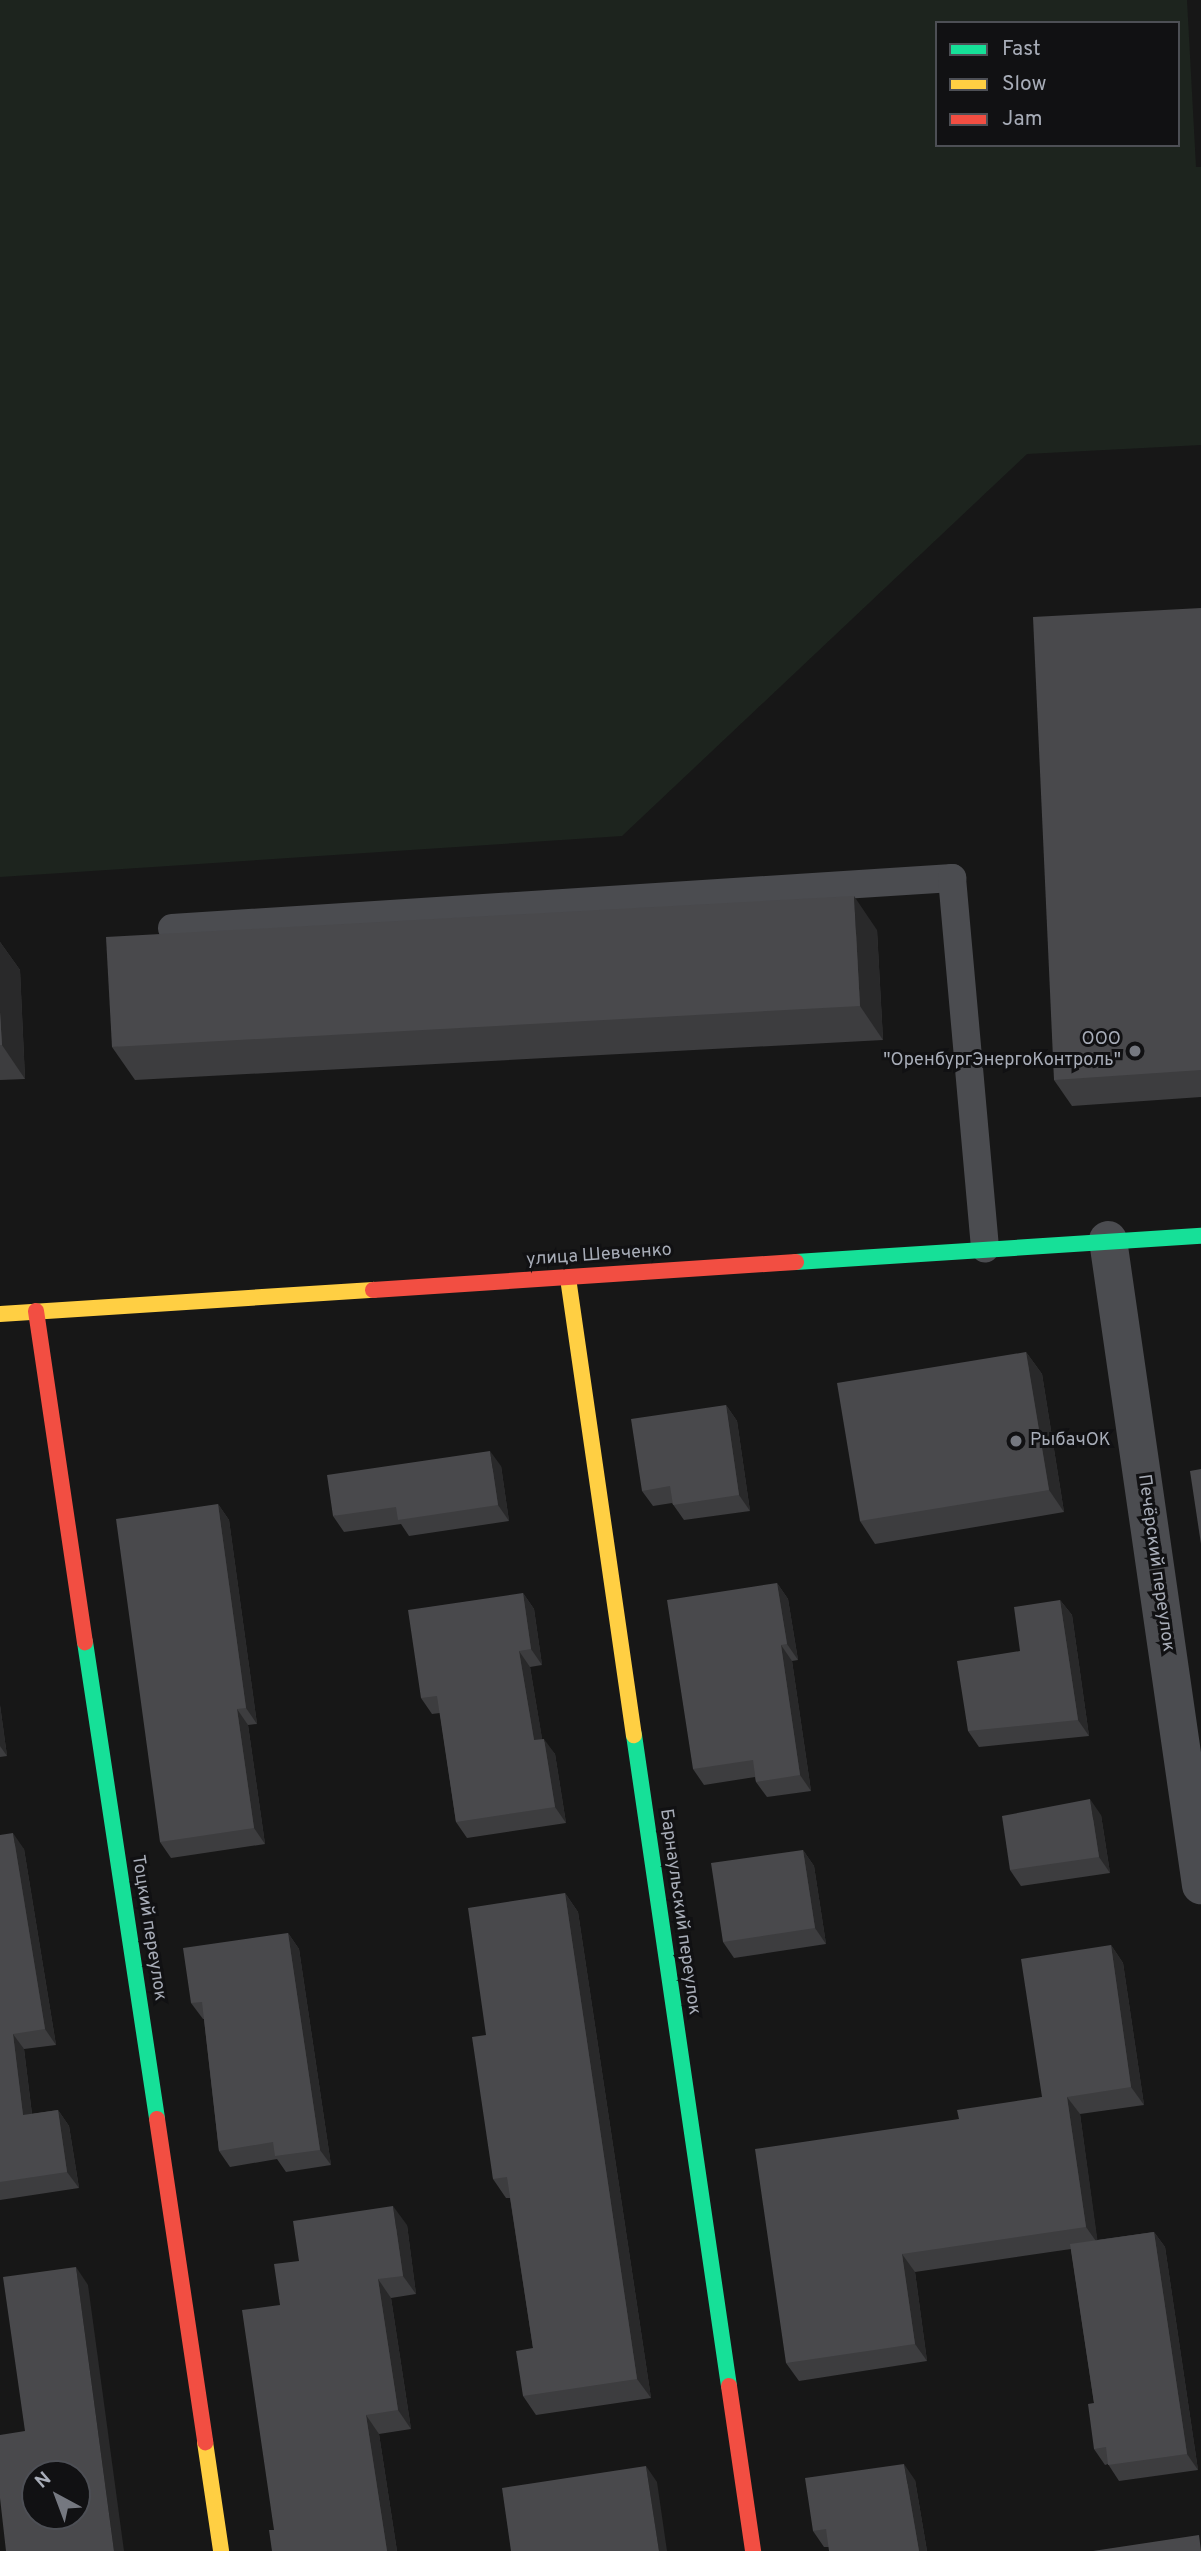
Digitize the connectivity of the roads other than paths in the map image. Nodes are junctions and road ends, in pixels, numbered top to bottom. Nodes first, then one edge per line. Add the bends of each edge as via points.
1 (172, 928) dead end
2 (1201, 1236) edge
3 (1108, 1240) junction
4 (985, 1249) junction
5 (568, 1278) junction
6 (36, 1311) junction
7 (0, 1314) edge
8 (1201, 1885) edge
9 (222, 2551) edge
10 (753, 2551) edge

1 - 4 lane via 952,878
2 - 3 street, улица Шевченко
3 - 4 street, улица Шевченко
3 - 8 street, Печёрский переулок
4 - 5 street, улица Шевченко
5 - 6 street, улица Шевченко
5 - 10 street, Барнаульский переулок
6 - 7 street, улица Шевченко
6 - 9 street, Тоцкий переулок

